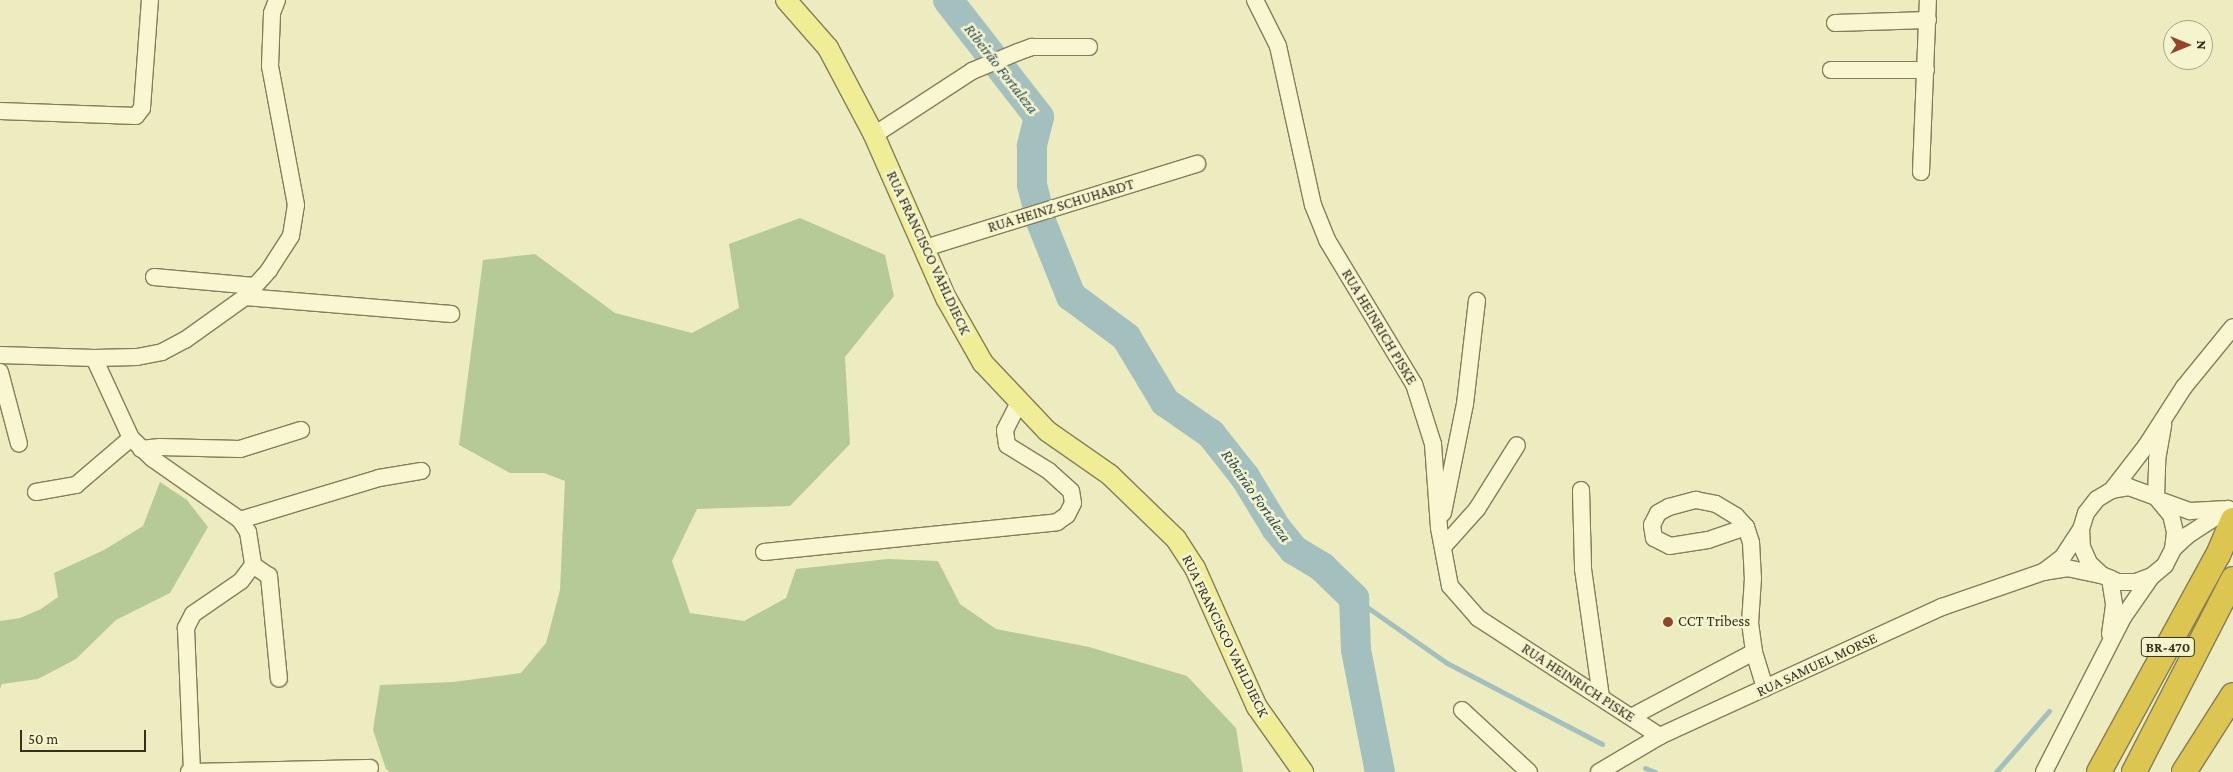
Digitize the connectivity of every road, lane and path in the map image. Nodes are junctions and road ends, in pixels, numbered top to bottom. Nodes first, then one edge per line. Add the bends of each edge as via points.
1 (150, 0) edge
2 (277, 0) edge
3 (786, 0) edge
4 (1255, 0) edge
5 (1928, 0) edge
6 (1928, 20) junction
7 (1835, 23) dead end
8 (1089, 47) dead end
9 (1831, 70) dead end
10 (1926, 70) junction
11 (0, 111) edge
12 (874, 135) junction
13 (1197, 164) dead end
14 (1921, 172) dead end
15 (925, 248) junction
16 (154, 276) dead end
17 (250, 292) junction
18 (1477, 300) dead end
19 (451, 314) dead end
20 (2233, 327) edge
21 (0, 356) edge
22 (35, 357) junction
23 (94, 358) junction
24 (0, 372) edge
25 (1018, 404) junction
26 (2164, 421) junction
27 (302, 430) dead end
28 (136, 443) junction
29 (19, 444) dead end
30 (1517, 445) dead end
31 (421, 471) dead end
32 (1581, 490) dead end
33 (2112, 490) junction
34 (36, 492) dead end
35 (2158, 499) junction
36 (240, 520) junction
37 (2233, 520) edge
38 (1746, 527) junction
39 (1439, 528) junction
40 (2081, 529) junction
41 (1443, 547) junction
42 (2174, 549) junction
43 (764, 552) dead end
44 (253, 565) junction
45 (2043, 572) junction
46 (2152, 576) junction
47 (2106, 577) junction
48 (2233, 579) edge
49 (1754, 652) junction
50 (2105, 653) junction
51 (279, 679) dead end
52 (1765, 688) junction
53 (2233, 695) edge
54 (1601, 697) junction
55 (1462, 710) dead end
56 (1631, 717) junction
57 (1660, 736) junction
58 (2150, 740) junction
59 (370, 768) dead end
60 (1619, 768) edge
61 (190, 772) edge
62 (1303, 772) edge
63 (1529, 772) edge
64 (1599, 772) edge
65 (2044, 772) edge
66 (2099, 772) edge
67 (2134, 772) edge
68 (2149, 772) edge
69 (2184, 772) edge

1 - 11 street via 142,108 136,116
2 - 17 street via 272,13 270,66 296,205 292,236
3 - 12 main road, RUA FRANCISCO VAHLDIECK via 828,48
4 - 39 street, RUA HEINRICH PISKE via 1278,46 1313,205 1327,240 1414,384 1433,444
5 - 6 street
6 - 7 street
6 - 10 street
8 - 12 street via 1032,47 1018,52 972,71
9 - 10 street
10 - 14 street
12 - 15 main road, RUA FRANCISCO VAHLDIECK
13 - 15 street, RUA HEINZ SCHUHARDT
15 - 25 main road, RUA FRANCISCO VAHLDIECK via 962,330 983,363
16 - 17 street
17 - 19 street
17 - 23 street via 185,340 162,352
18 - 39 street via 1465,404
20 - 26 street via 2184,386
21 - 22 street
22 - 23 street
22 - 24 street
23 - 28 street
24 - 29 street
25 - 43 street via 1005,430 1007,445 1049,471 1071,491 1072,503 1067,515 1057,522
25 - 62 main road, RUA FRANCISCO VAHLDIECK via 1047,431 1110,475 1176,539 1195,568 1257,707
26 - 33 street
26 - 35 street via 2157,460
27 - 28 street via 240,449
28 - 34 street via 76,485
28 - 36 street
30 - 41 street via 1477,509
31 - 36 street via 379,478
32 - 54 street via 1583,569
33 - 35 street via 2129,487
33 - 40 street via 2097,499 2086,513
35 - 42 street via 2171,515
35 - 42 street via 2174,508 2190,511 2228,509 2188,535
36 - 44 street via 248,532
37 - 66 highway, BR-470 via 2218,555
38 - 38 street via 1708,540 1670,546 1654,538 1652,525 1658,513 1696,500 1716,504 1736,516
38 - 49 street via 1751,542 1750,623
39 - 41 street, RUA HEINRICH PISKE
40 - 45 street, RUA SAMUEL MORSE via 2063,557
40 - 47 street via 2082,547 2089,563
41 - 54 street, RUA HEINRICH PISKE via 1450,586 1473,614
42 - 46 street via 2165,565
44 - 51 street via 269,576
44 - 61 street via 241,581 188,620
45 - 47 street, RUA SAMUEL MORSE via 2067,568
45 - 52 street, RUA SAMUEL MORSE via 1942,607
46 - 47 street via 2136,582
46 - 50 street via 2139,591
47 - 50 street via 2113,611
48 - 58 highway, BR-470
49 - 52 street
49 - 56 street
50 - 65 street
52 - 57 street, RUA SAMUEL MORSE
53 - 69 highway
54 - 56 street, RUA HEINRICH PISKE
55 - 63 street
56 - 57 street, RUA HEINRICH PISKE
57 - 60 street, RUA SAMUEL MORSE
58 - 67 highway, BR-470
58 - 68 street
59 - 61 street
60 - 64 street, RUA SAMUEL MORSE

